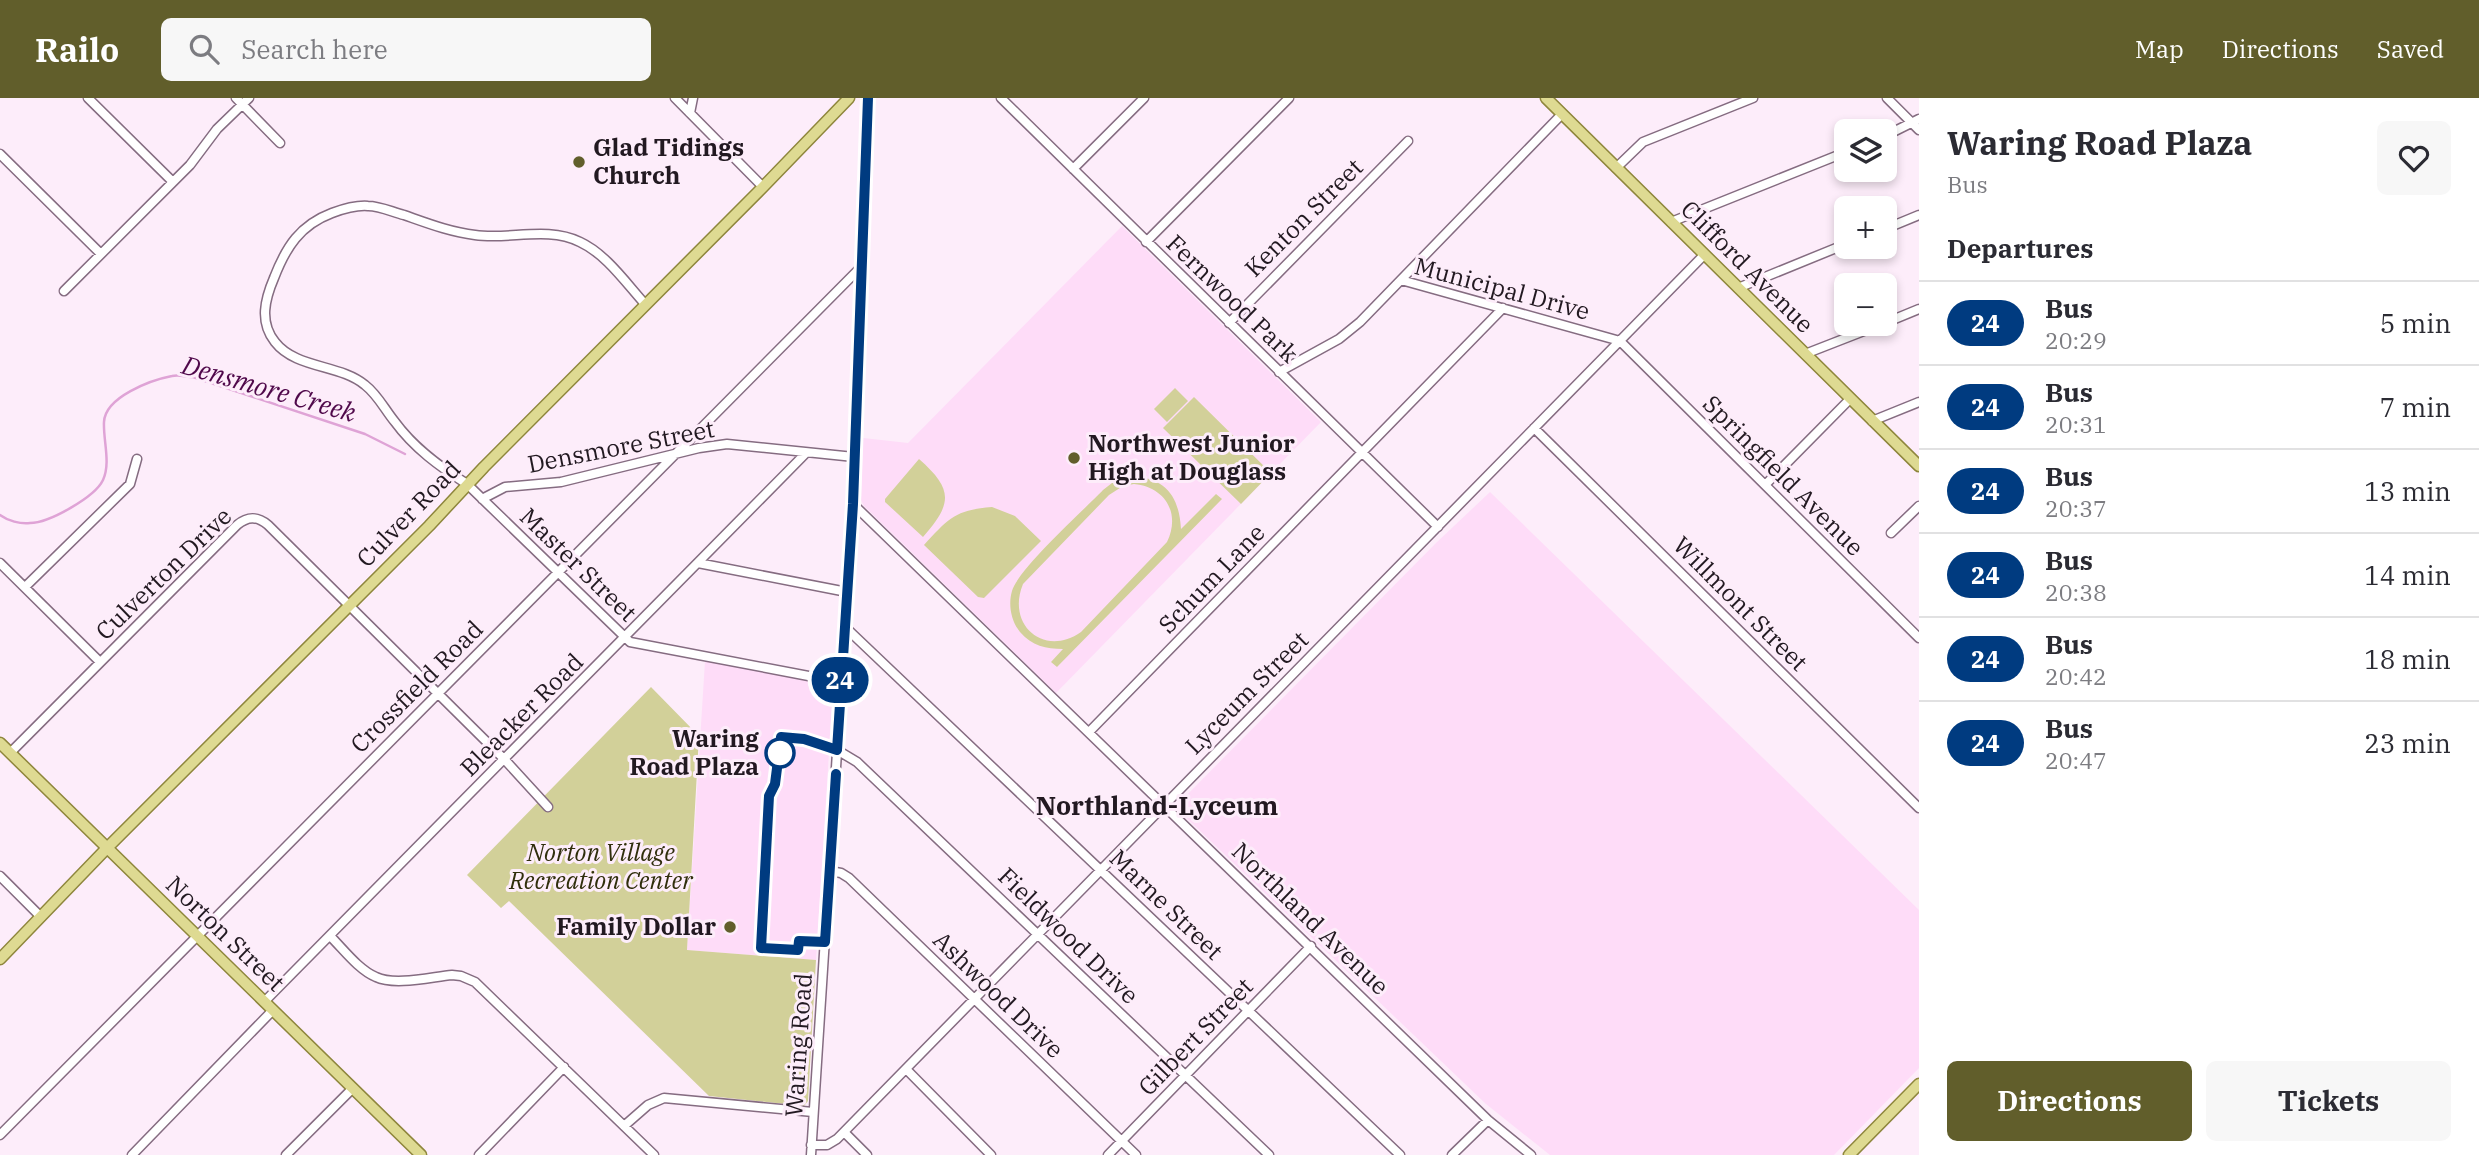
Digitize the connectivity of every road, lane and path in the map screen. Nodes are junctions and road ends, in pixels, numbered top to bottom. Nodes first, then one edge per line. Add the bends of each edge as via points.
1 (88, 98) edge
2 (675, 98) edge
3 (693, 98) edge
4 (849, 98) edge
5 (868, 98) edge
6 (1001, 98) edge
7 (1144, 98) edge
8 (1289, 98) edge
9 (1753, 98) edge
10 (1887, 98) edge
11 (243, 100) edge
12 (1552, 100) edge
13 (690, 113) junction
14 (1562, 114) junction
15 (1915, 121) edge
16 (1897, 130) edge
17 (1919, 130) edge
18 (1408, 141) dead end
19 (280, 143) dead end
20 (0, 154) edge
21 (1834, 157) edge
22 (1616, 168) junction
23 (1073, 169) junction
24 (173, 182) junction
25 (763, 187) junction
26 (1919, 215) edge
27 (1671, 222) junction
28 (1897, 224) edge
29 (1146, 242) junction
30 (1834, 249) edge
31 (101, 254) junction
32 (1704, 255) junction
33 (861, 267) junction
34 (1401, 280) junction
35 (1738, 288) junction
36 (64, 291) dead end
37 (645, 304) junction
38 (1503, 308) junction
39 (1919, 309) edge
40 (1897, 318) edge
41 (1228, 323) junction
42 (1850, 336) edge
43 (1619, 341) junction
44 (1805, 354) junction
45 (1279, 372) junction
46 (1850, 398) junction
47 (1919, 402) edge
48 (1872, 421) junction
49 (1534, 428) junction
50 (806, 453) junction
51 (1362, 453) junction
52 (675, 454) junction
53 (854, 457) junction
54 (137, 459) dead end
55 (1919, 467) edge
56 (467, 484) junction
57 (1765, 485) junction
58 (482, 499) junction
59 (853, 504) junction
60 (1919, 506) edge
61 (1438, 527) junction
62 (1891, 533) dead end
63 (0, 563) edge
64 (698, 563) junction
65 (558, 572) junction
66 (25, 587) junction
67 (847, 592) junction
68 (349, 606) junction
69 (844, 626) junction
70 (625, 637) junction
71 (1919, 638) edge
72 (100, 662) junction
73 (840, 682) junction
74 (437, 694) junction
75 (1089, 732) junction
76 (0, 743) edge
77 (837, 750) junction
78 (10, 753) junction
79 (505, 760) junction
80 (1164, 805) junction
81 (548, 807) dead end
82 (1919, 808) edge
83 (107, 848) junction
84 (1101, 869) junction
85 (830, 870) junction
86 (0, 876) edge
87 (41, 917) junction
88 (1038, 933) junction
89 (197, 935) junction
90 (331, 937) junction
91 (1311, 946) junction
92 (0, 959) edge
93 (975, 998) junction
94 (264, 1002) junction
95 (273, 1010) junction
96 (1249, 1011) junction
97 (564, 1067) junction
98 (906, 1069) junction
99 (1186, 1076) junction
100 (1919, 1084) edge
101 (353, 1088) junction
102 (813, 1112) junction
103 (1488, 1120) junction
104 (624, 1126) junction
105 (844, 1132) junction
106 (0, 1135) edge
107 (1122, 1141) junction
108 (811, 1145) junction
109 (132, 1155) edge
110 (286, 1155) edge
111 (421, 1155) edge
112 (479, 1155) edge
113 (654, 1155) edge
114 (811, 1155) edge
115 (867, 1155) edge
116 (991, 1155) edge
117 (1108, 1155) edge
118 (1136, 1155) edge
119 (1269, 1155) edge
120 (1400, 1155) edge
121 (1452, 1155) edge
122 (1531, 1155) edge
123 (1849, 1155) edge

1 - 24 street
2 - 13 street
3 - 13 street
4 - 25 main road, Culver Road
5 - 33 street, Waring Road
6 - 23 street, Fernwood Park
7 - 23 street
8 - 29 street
9 - 22 street via 1643,142
10 - 15 street
11 - 19 street
11 - 24 street
12 - 14 main road, Clifford Avenue
13 - 25 street
14 - 22 main road, Clifford Avenue
14 - 34 street
15 - 16 street
15 - 17 street
18 - 41 street, Kenton Street
20 - 31 street
21 - 27 street
22 - 27 main road, Clifford Avenue
23 - 29 street, Fernwood Park
24 - 31 street
25 - 37 main road, Culver Road
26 - 28 street
27 - 32 main road, Clifford Avenue
29 - 41 street, Fernwood Park
30 - 35 street
31 - 36 street
32 - 35 main road, Clifford Avenue
32 - 43 street, Lyceum Street
33 - 52 street, Crossfield Road
33 - 53 street, Waring Road
34 - 38 street, Municipal Drive
34 - 45 street, Municipal Drive via 1339,339
35 - 44 main road, Clifford Avenue
37 - 56 main road, Culver Road
37 - 56 street, Master Street via 593,250 562,237 458,232 368,206 337,212 302,230 283,254 267,294 264,317 268,332 289,354 369,387 412,442
38 - 43 street, Municipal Drive
38 - 51 street, Schum Lane
39 - 40 street
41 - 45 street, Fernwood Park
42 - 44 street
43 - 49 street, Lyceum Street
43 - 57 street, Springfield Avenue
44 - 46 main road, Clifford Avenue
45 - 51 street, Fernwood Park
46 - 48 main road, Clifford Avenue
46 - 57 street
47 - 48 street
48 - 55 main road, Clifford Avenue
49 - 61 street, Lyceum Street
49 - 82 street, Willmont Street
50 - 52 street, Densmore Street via 727,444
50 - 53 street, Densmore Street
50 - 64 street, Bleacker Road
51 - 61 street, Fernwood Park
51 - 75 street, Schum Lane
52 - 58 street, Densmore Street via 561,482 505,487
52 - 65 street, Crossfield Road
53 - 59 street, Waring Road
54 - 66 street via 130,484
56 - 58 street, Master Street
56 - 68 main road, Culver Road
57 - 71 street, Springfield Avenue
58 - 65 street, Master Street
59 - 67 street, Waring Road
59 - 75 street, Northland Avenue
60 - 62 street
61 - 80 street, Lyceum Street
63 - 66 street
64 - 67 street
64 - 70 street, Bleacker Road
65 - 70 street, Master Street
65 - 74 street, Crossfield Road
66 - 72 street
67 - 69 street, Waring Road
68 - 72 street, Culverton Drive via 268,525 250,518 237,525
68 - 74 street
68 - 83 main road, Culver Road
69 - 73 street, Waring Road
69 - 84 street, Marne Street
70 - 73 street, Master Street via 630,642
70 - 79 street, Bleacker Road
72 - 78 street, Culverton Drive
73 - 77 street, Waring Road
74 - 79 street
74 - 89 street, Crossfield Road
75 - 80 street, Northland Avenue
76 - 78 main road, Norton Street
77 - 85 street, Waring Road
77 - 88 street, Fieldwood Drive via 857,762
78 - 83 main road, Norton Street
79 - 81 street
79 - 90 street, Bleacker Road
80 - 84 street, Lyceum Street
80 - 91 street, Northland Avenue
83 - 87 main road, Culver Road
83 - 89 main road, Norton Street
84 - 88 street, Lyceum Street
84 - 96 street, Marne Street
85 - 93 street, Ashwood Drive via 849,878
85 - 102 street, Waring Road
86 - 87 street
87 - 92 main road, Culver Road
88 - 93 street, Lyceum Street
88 - 99 street, Fieldwood Drive
89 - 94 main road, Norton Street
89 - 106 street, Crossfield Road
90 - 94 street, Bleacker Road
90 - 97 street via 369,974 382,979 468,978
91 - 96 street, Gilbert Street
91 - 103 street, Northland Avenue
93 - 98 street, Lyceum Street
93 - 107 street, Ashwood Drive
94 - 95 main road, Norton Street
95 - 101 main road, Norton Street
95 - 109 street
96 - 99 street, Gilbert Street
96 - 120 street, Marne Street
97 - 104 street
97 - 112 street
98 - 105 street, Lyceum Street
98 - 116 street
99 - 107 street, Gilbert Street
99 - 119 street, Fieldwood Drive
100 - 123 main road
101 - 110 street
101 - 111 main road, Norton Street
102 - 104 street via 664,1098
102 - 108 street, Waring Road
103 - 121 street
103 - 122 street, Northland Avenue
104 - 113 street
105 - 108 street, Lyceum Street via 827,1145
105 - 115 street
107 - 117 street, Gilbert Street
107 - 118 street, Ashwood Drive
108 - 114 street, Waring Road

